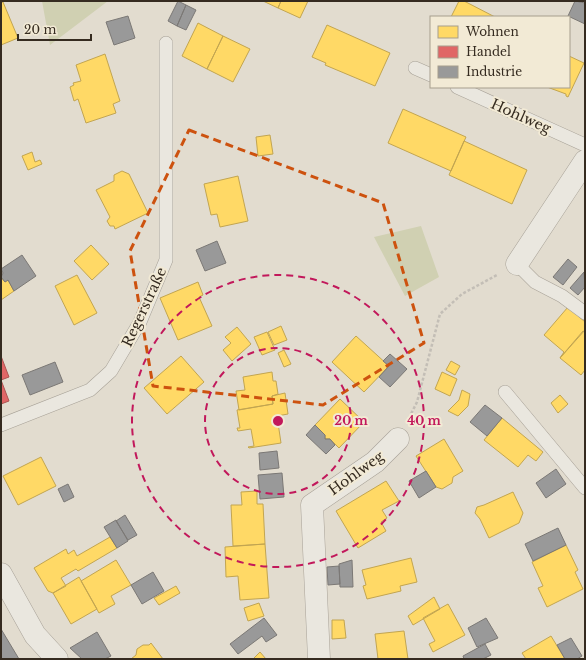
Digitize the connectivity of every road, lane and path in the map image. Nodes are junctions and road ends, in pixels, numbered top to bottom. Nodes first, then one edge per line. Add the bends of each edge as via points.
1 (166, 43) dead end
2 (415, 68) dead end
3 (430, 75) edge
4 (459, 88) edge
5 (585, 145) edge
6 (585, 161) edge
7 (517, 264) junction
8 (585, 313) edge
9 (505, 392) dead end
10 (1, 425) edge
11 (398, 439) joint
12 (585, 488) edge
13 (1, 574) edge
14 (57, 659) edge
15 (319, 659) edge

1 - 10 lane, Regerstraße via 166,260 140,322 111,371 90,390
2 - 3 lane
4 - 5 lane, Hohlweg
6 - 7 street
7 - 8 lane via 535,282 562,296
7 - 11 path via 462,294 440,314 417,402
9 - 12 lane
11 - 15 street, Hohlweg via 375,462 312,505
13 - 14 street via 35,635

